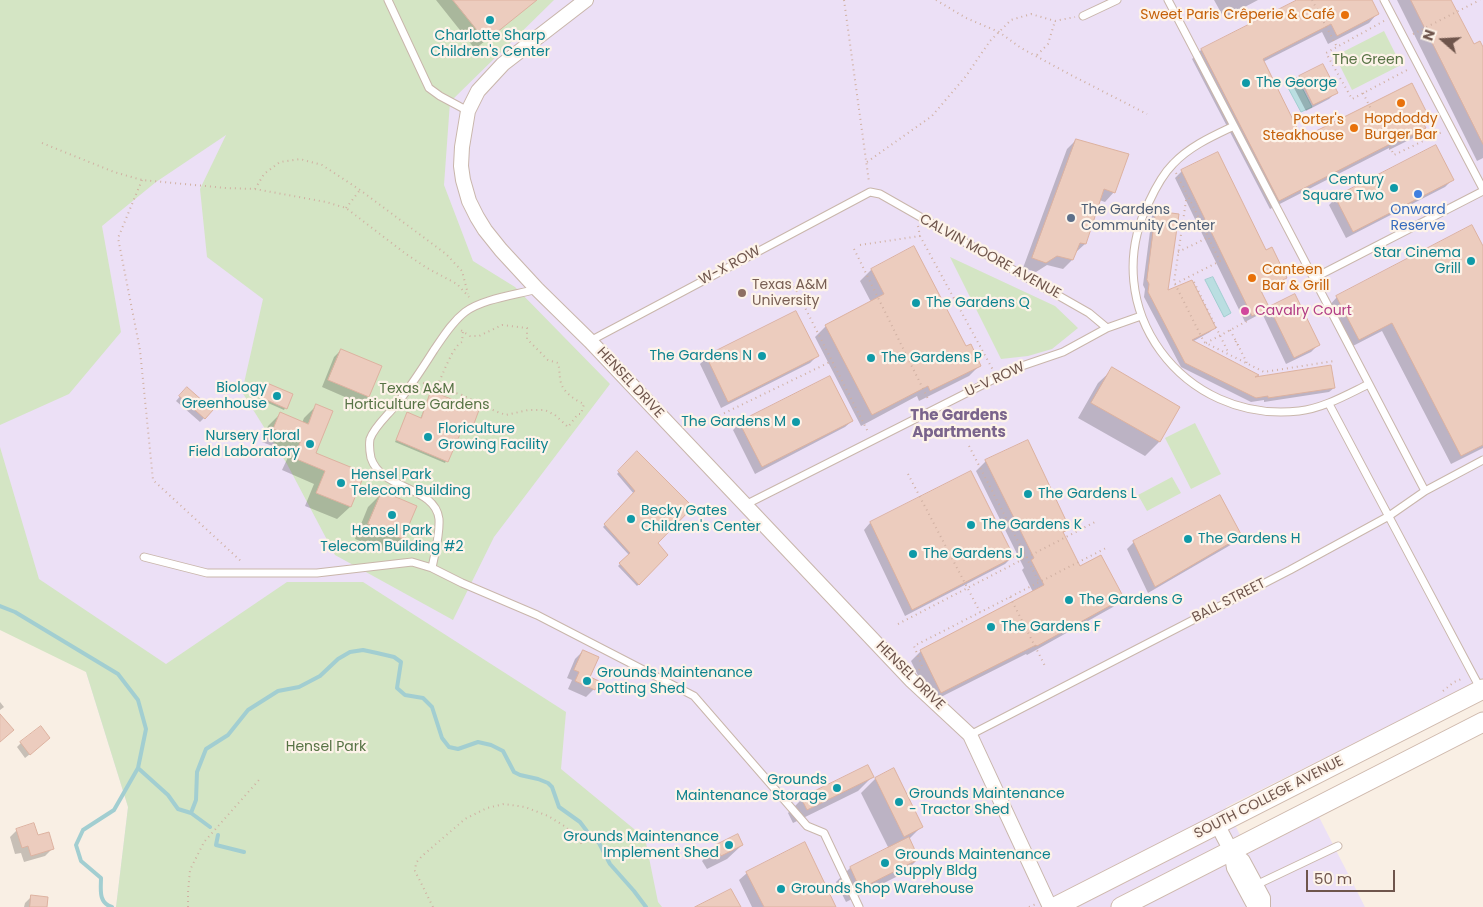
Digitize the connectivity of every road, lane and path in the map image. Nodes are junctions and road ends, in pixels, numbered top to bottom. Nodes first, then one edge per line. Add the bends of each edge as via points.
1 (398, 0) edge
2 (586, 0) edge
3 (844, 0) edge
4 (936, 0) edge
5 (1117, 0) edge
6 (1168, 0) edge
7 (1312, 0) edge
8 (1384, 0) edge
9 (1480, 0) edge
10 (389, 3) edge
11 (1083, 16) joint
12 (1393, 16) junction
13 (1055, 21) junction
14 (999, 32) junction
15 (1404, 39) junction
16 (1337, 47) junction
17 (1037, 55) junction
18 (1418, 64) junction
19 (1363, 93) junction
20 (468, 111) junction
21 (1147, 114) dead end
22 (1234, 126) junction
23 (1451, 127) junction
24 (42, 143) dead end
25 (866, 162) junction
26 (1172, 165) junction
27 (142, 180) junction
28 (255, 189) junction
29 (360, 190) junction
30 (1483, 190) edge
31 (870, 192) junction
32 (1187, 194) junction
33 (346, 208) junction
34 (915, 214) junction
35 (920, 236) junction
36 (1208, 237) junction
37 (860, 245) dead end
38 (854, 249) dead end
39 (1178, 252) junction
40 (1314, 278) junction
41 (792, 282) dead end
42 (1194, 282) dead end
43 (1175, 284) junction
44 (537, 289) junction
45 (468, 296) junction
46 (476, 305) junction
47 (1189, 312) junction
48 (1184, 314) dead end
49 (1141, 316) junction
50 (1249, 320) dead end
51 (452, 324) junction
52 (1107, 328) junction
53 (1230, 330) junction
54 (462, 331) junction
55 (1220, 335) junction
56 (590, 341) junction
57 (1206, 343) junction
58 (1229, 354) junction
59 (1334, 360) dead end
60 (832, 361) junction
61 (1247, 363) junction
62 (997, 378) junction
63 (414, 382) junction
64 (1369, 384) junction
65 (437, 387) junction
66 (1329, 404) junction
67 (934, 410) junction
68 (706, 422) dead end
69 (872, 441) junction
70 (969, 446) dead end
71 (1483, 460) edge
72 (908, 474) dead end
73 (1425, 491) junction
74 (745, 505) junction
75 (1389, 516) junction
76 (1095, 522) dead end
77 (1108, 546) dead end
78 (144, 557) dead end
79 (1026, 558) junction
80 (432, 568) junction
81 (254, 573) junction
82 (1039, 582) junction
83 (968, 588) junction
84 (1010, 597) junction
85 (980, 612) junction
86 (898, 624) dead end
87 (1045, 666) dead end
88 (910, 678) junction
89 (1483, 691) edge
90 (1483, 722) edge
91 (970, 735) junction
92 (259, 780) dead end
93 (1217, 824) junction
94 (583, 845) dead end
95 (1338, 846) dead end
96 (1231, 851) junction
97 (1256, 886) junction
98 (188, 907) edge
99 (434, 907) edge
100 (859, 907) edge
101 (1050, 907) edge
102 (1055, 907) edge
103 (1120, 907) edge
104 (1254, 907) edge
105 (1263, 907) edge

1 - 10 lane
2 - 20 street, HENSEL DRIVE via 503,64 478,91
3 - 25 path
4 - 14 path
5 - 11 lane
6 - 22 lane
7 - 16 path
8 - 12 lane
9 - 15 path
10 - 20 lane via 429,88
11 - 13 path
12 - 15 lane
12 - 16 path
13 - 14 path via 1031,14 1012,20
13 - 17 path via 1048,44
14 - 17 path
14 - 25 path via 932,116
15 - 18 lane
16 - 19 path via 1326,53 1352,99
17 - 21 path
18 - 19 path
18 - 23 lane
19 - 23 path via 1394,155
20 - 44 street, HENSEL DRIVE via 462,166 469,201 501,250
22 - 26 lane via 1202,142
22 - 40 lane
23 - 30 lane
24 - 27 path
25 - 31 path
26 - 32 path
26 - 49 lane via 1156,187 1136,234 1134,287
27 - 28 path
27 - 81 path via 118,238 140,350 153,480
28 - 29 path via 264,174 280,162 300,159 322,165
28 - 33 path
29 - 33 path
29 - 45 path via 446,254 462,271
30 - 40 lane
31 - 34 lane, CALVIN MOORE AVENUE via 880,194
31 - 56 lane, W-X ROW
32 - 36 path
32 - 39 path
33 - 45 path via 406,254 457,284
34 - 35 path
34 - 52 lane, CALVIN MOORE AVENUE via 1089,313
35 - 37 path
35 - 62 path
36 - 39 path
36 - 43 path via 1220,261
38 - 67 path
39 - 43 path
40 - 64 lane
41 - 60 path
42 - 55 path
43 - 47 path
44 - 46 lane
44 - 56 street, HENSEL DRIVE
45 - 46 path
46 - 51 lane
47 - 48 path
47 - 57 path
49 - 52 lane, U-V ROW
49 - 66 lane via 1168,362 1190,382 1219,398 1246,408 1270,411 1299,411
50 - 53 path
51 - 54 path
51 - 63 lane
52 - 62 lane, U-V ROW via 1063,352
53 - 55 path
53 - 61 path
54 - 65 path via 462,342 457,344
54 - 65 path via 470,336 479,336 502,325 527,328 527,339 548,360 558,363 561,384 572,398 584,404 581,414 568,428 546,410 506,415
55 - 57 path
55 - 58 path
56 - 74 street, HENSEL DRIVE
57 - 58 path
58 - 61 path
59 - 61 path via 1264,372
60 - 68 path
60 - 69 path
62 - 67 lane, U-V ROW
63 - 65 path
63 - 80 lane via 375,430 370,450 382,475 432,503 439,518
64 - 66 lane
64 - 73 lane
66 - 75 lane
67 - 69 lane, U-V ROW
69 - 74 lane, U-V ROW
70 - 79 path
71 - 73 lane, BALL STREET
72 - 83 path
73 - 75 lane, BALL STREET
74 - 88 street, HENSEL DRIVE
75 - 89 lane
75 - 91 lane, BALL STREET
76 - 79 path
77 - 82 path
78 - 81 lane via 207,573
79 - 82 path
79 - 83 path
80 - 81 lane via 412,562 317,573
80 - 100 lane via 537,615 694,696 807,826 824,833
82 - 84 path
83 - 85 path
83 - 86 path
84 - 85 path
84 - 87 path
85 - 88 path via 914,646 922,666
88 - 91 street, HENSEL DRIVE
89 - 93 main road, SOUTH COLLEGE AVENUE
90 - 96 main road
91 - 101 street, HENSEL DRIVE
92 - 98 path via 204,842 190,870
93 - 96 street
93 - 102 main road, SOUTH COLLEGE AVENUE
94 - 99 path via 566,827 525,807 504,804 487,808 465,819 416,863 416,871
95 - 97 lane
96 - 97 street via 1243,861
96 - 103 main road
96 - 104 street via 1234,868
97 - 105 street via 1263,898

